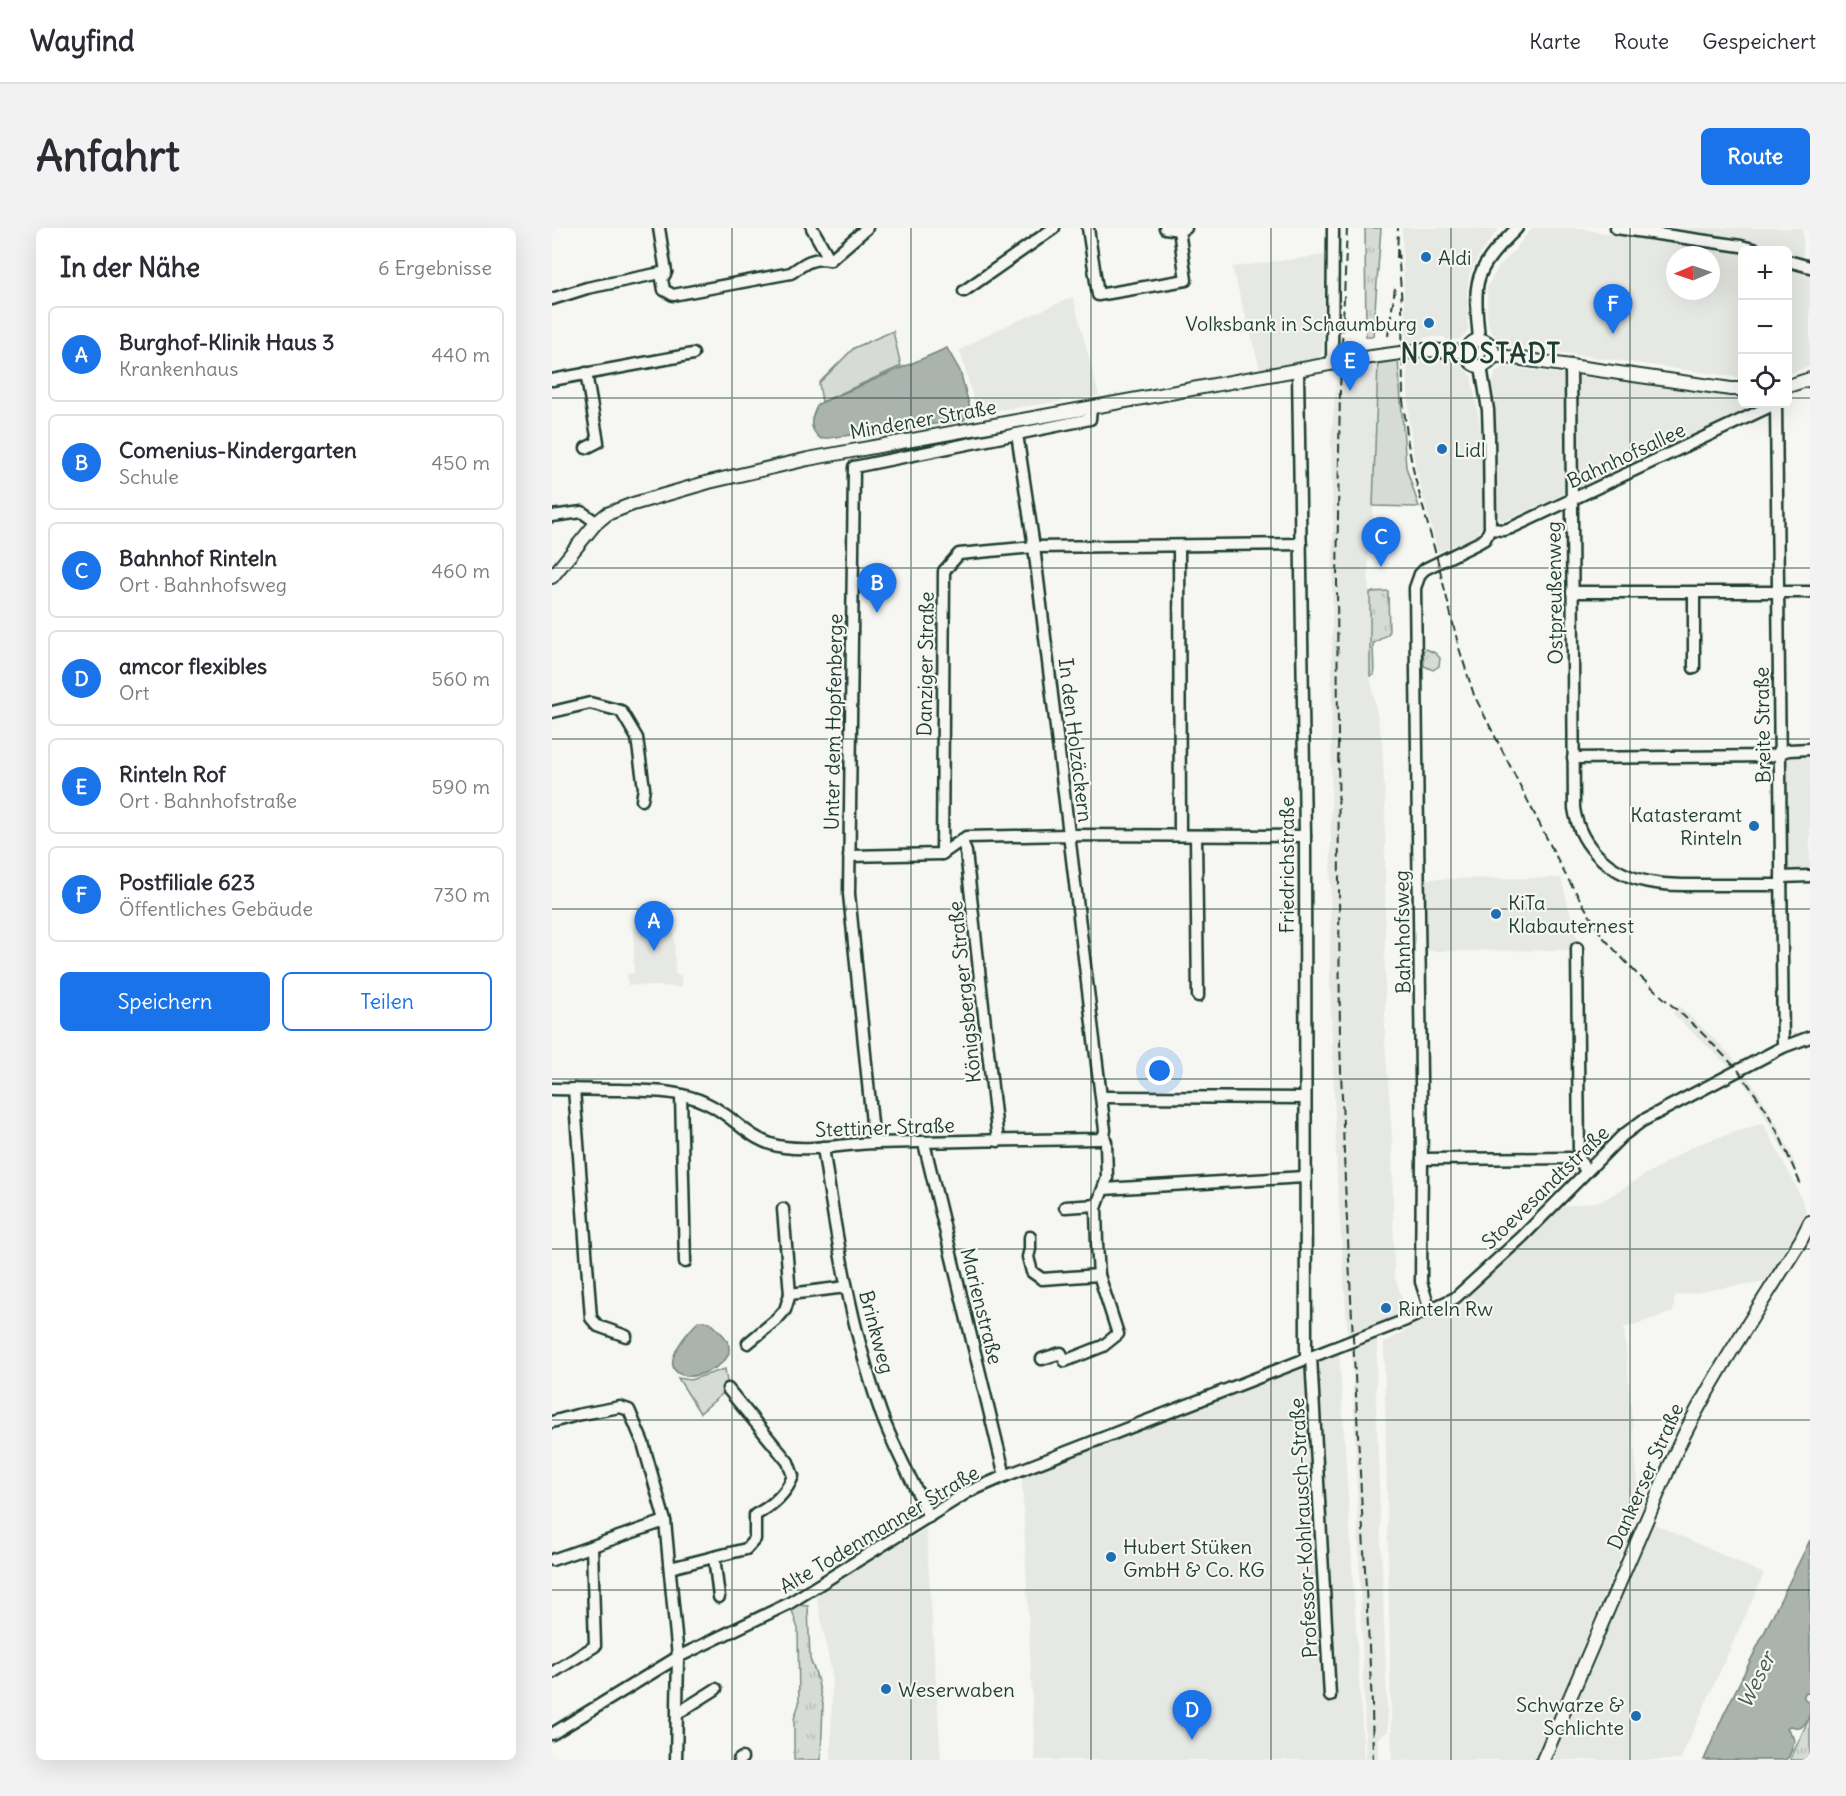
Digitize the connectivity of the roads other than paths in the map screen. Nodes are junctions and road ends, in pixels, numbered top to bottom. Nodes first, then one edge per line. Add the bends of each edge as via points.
1 (658, 228) edge
2 (812, 228) edge
3 (867, 228) edge
4 (1054, 228) edge
5 (1088, 228) edge
6 (1165, 228) edge
7 (1333, 228) edge
8 (1517, 228) edge
9 (1616, 228) edge
10 (1183, 229) edge
11 (1634, 229) edge
12 (1741, 246) edge
13 (830, 260) junction
14 (1792, 262) edge
15 (1810, 267) edge
16 (666, 272) junction
17 (964, 291) dead end
18 (552, 299) edge
19 (1479, 340) junction
20 (1467, 352) junction
21 (693, 354) dead end
22 (1493, 355) junction
23 (1332, 364) junction
24 (1571, 365) junction
25 (1481, 366) junction
26 (1298, 371) junction
27 (586, 373) junction
28 (1810, 379) edge
29 (552, 380) edge
30 (1792, 385) edge
31 (1738, 389) edge
32 (1767, 408) edge
33 (1776, 408) edge
34 (1091, 409) junction
35 (1017, 434) junction
36 (586, 448) dead end
37 (1571, 501) junction
38 (552, 516) edge
39 (597, 523) junction
40 (1490, 529) junction
41 (1301, 544) junction
42 (1179, 546) junction
43 (1034, 548) junction
44 (552, 577) edge
45 (1572, 592) junction
46 (1778, 592) junction
47 (1810, 592) edge
48 (1694, 593) junction
49 (1694, 668) dead end
50 (552, 712) edge
51 (1810, 749) edge
52 (1780, 753) junction
53 (1573, 758) junction
54 (642, 800) dead end
55 (1070, 835) junction
56 (1180, 835) junction
57 (1196, 836) junction
58 (1305, 836) junction
59 (962, 840) junction
60 (942, 854) junction
61 (849, 856) junction
62 (1810, 876) edge
63 (1781, 881) junction
64 (1577, 948) dead end
65 (1198, 996) dead end
66 (1810, 1037) edge
67 (1783, 1047) junction
68 (552, 1089) edge
69 (573, 1089) junction
70 (681, 1095) junction
71 (1102, 1097) junction
72 (1305, 1098) junction
73 (1104, 1136) junction
74 (999, 1141) junction
75 (874, 1143) junction
76 (924, 1143) junction
77 (823, 1147) junction
78 (1579, 1158) junction
79 (1422, 1160) junction
80 (1586, 1172) junction
81 (1304, 1177) junction
82 (1104, 1189) junction
83 (1096, 1205) junction
84 (1065, 1207) dead end
85 (783, 1209) dead end
86 (1810, 1222) edge
87 (1030, 1237) dead end
88 (685, 1263) dead end
89 (1099, 1275) junction
90 (846, 1287) junction
91 (790, 1294) junction
92 (1430, 1310) junction
93 (626, 1336) dead end
94 (748, 1343) dead end
95 (1308, 1358) junction
96 (1042, 1359) dead end
97 (728, 1389) dead end
98 (552, 1422) edge
99 (1005, 1476) junction
100 (929, 1516) junction
101 (665, 1521) junction
102 (592, 1547) junction
103 (714, 1557) junction
104 (552, 1560) edge
105 (670, 1568) junction
106 (719, 1598) dead end
107 (678, 1657) junction
108 (552, 1673) edge
109 (716, 1689) dead end
110 (1330, 1696) dead end
111 (678, 1713) junction
112 (552, 1734) edge
113 (676, 1760) edge
114 (1543, 1760) edge

1 - 16 street
2 - 13 street
3 - 13 street
4 - 17 street
5 - 10 street via 1098,295 1186,280
6 - 10 street
7 - 23 street
8 - 19 street via 1491,256 1478,281
9 - 11 street
11 - 12 street
13 - 16 street via 817,258 780,276 674,295 664,290 662,279
14 - 15 street
16 - 18 street
19 - 20 main road
19 - 22 main road via 1490,344
20 - 23 main road, Mindener Straße via 1422,350
20 - 25 main road via 1469,360
21 - 27 street
22 - 24 main road
22 - 25 main road via 1488,364
23 - 26 main road, Mindener Straße
24 - 31 main road
24 - 37 street, Ostpreußenweg
25 - 40 street via 1488,410
26 - 34 main road, Mindener Straße
26 - 41 street, Friedrichstraße
27 - 29 street
27 - 36 street via 598,442
28 - 30 main road
32 - 37 street, Bahnhofsallee
33 - 46 street, Breite Straße
34 - 35 street via 1090,419
34 - 39 main road, Mindener Straße via 749,472 633,504 607,514
35 - 43 street, In den Holzäckern
35 - 61 street, Unter dem Hopfenberge via 854,467
37 - 40 street, Bahnhofsallee via 1511,528
37 - 45 street, Ostpreußenweg
38 - 39 street via 582,512
39 - 44 main road, Mindener Straße
40 - 79 street, Bahnhofsweg via 1485,539 1425,569 1417,581 1414,609
41 - 42 street, Danziger Straße
41 - 58 street, Friedrichstraße
42 - 43 street, Danziger Straße
42 - 56 street
43 - 55 street, In den Holzäckern
43 - 60 street, Danziger Straße via 959,554 944,572
45 - 48 street
45 - 53 street, Ostpreußenweg
46 - 47 street
46 - 48 street
46 - 52 street, Breite Straße
48 - 49 street
50 - 54 street via 590,703 621,711 637,738
51 - 52 street
52 - 53 street
52 - 63 street, Breite Straße
53 - 63 street, Ostpreußenweg via 1576,820 1594,853 1616,871 1674,885
55 - 56 street
55 - 59 street
55 - 71 street, In den Holzäckern
56 - 57 street
57 - 58 street
57 - 65 street
58 - 72 street, Friedrichstraße
59 - 60 street
59 - 74 street, Königsberger Straße
60 - 61 street
61 - 75 street, Unter dem Hopfenberge via 849,894
62 - 63 street
63 - 67 street, Breite Straße
64 - 78 street
66 - 67 street, Stoevesandtstraße
67 - 80 street, Stoevesandtstraße via 1642,1121
68 - 69 street, Stettiner Straße
69 - 70 street, Stettiner Straße
69 - 93 street via 591,1318 598,1326
70 - 77 street, Stettiner Straße via 706,1103 763,1142 789,1148
70 - 88 street
71 - 72 street
71 - 73 street, In den Holzäckern
72 - 81 street, Friedrichstraße
73 - 74 street, Stettiner Straße
73 - 82 street, In den Holzäckern
74 - 76 street, Stettiner Straße
75 - 76 street, Stettiner Straße
75 - 77 street, Stettiner Straße
76 - 99 street, Marienstraße
77 - 90 street, Brinkweg
78 - 79 street
78 - 80 street
79 - 92 street, Bahnhofsweg via 1421,1282
80 - 92 street, Stoevesandtstraße via 1455,1298
81 - 82 street
81 - 95 street, Friedrichstraße
82 - 83 street
83 - 84 street
83 - 89 street
85 - 91 street
86 - 114 main road, Dankerser Straße via 1692,1418
87 - 89 street via 1028,1257 1032,1272 1042,1278
89 - 96 street via 1118,1334 1103,1346 1065,1361 1061,1353
90 - 91 street
90 - 100 street, Brinkweg via 882,1416
91 - 94 street via 785,1310
92 - 95 street, Stoevesandtstraße
95 - 99 street, Alte Todenmanner Straße
95 - 110 street, Professor-Kohlrausch-Straße
97 - 103 street via 788,1462 793,1476 788,1490 755,1515 755,1539 746,1550
98 - 101 street via 620,1407 629,1410 643,1443
99 - 100 street, Alte Todenmanner Straße via 968,1492
100 - 107 street, Alte Todenmanner Straße via 796,1600
101 - 102 street
101 - 105 street
102 - 104 street
102 - 108 street via 595,1646
103 - 105 street
103 - 106 street
105 - 107 street
107 - 111 street
107 - 112 street, Alte Todenmanner Straße
109 - 111 street
111 - 113 street

